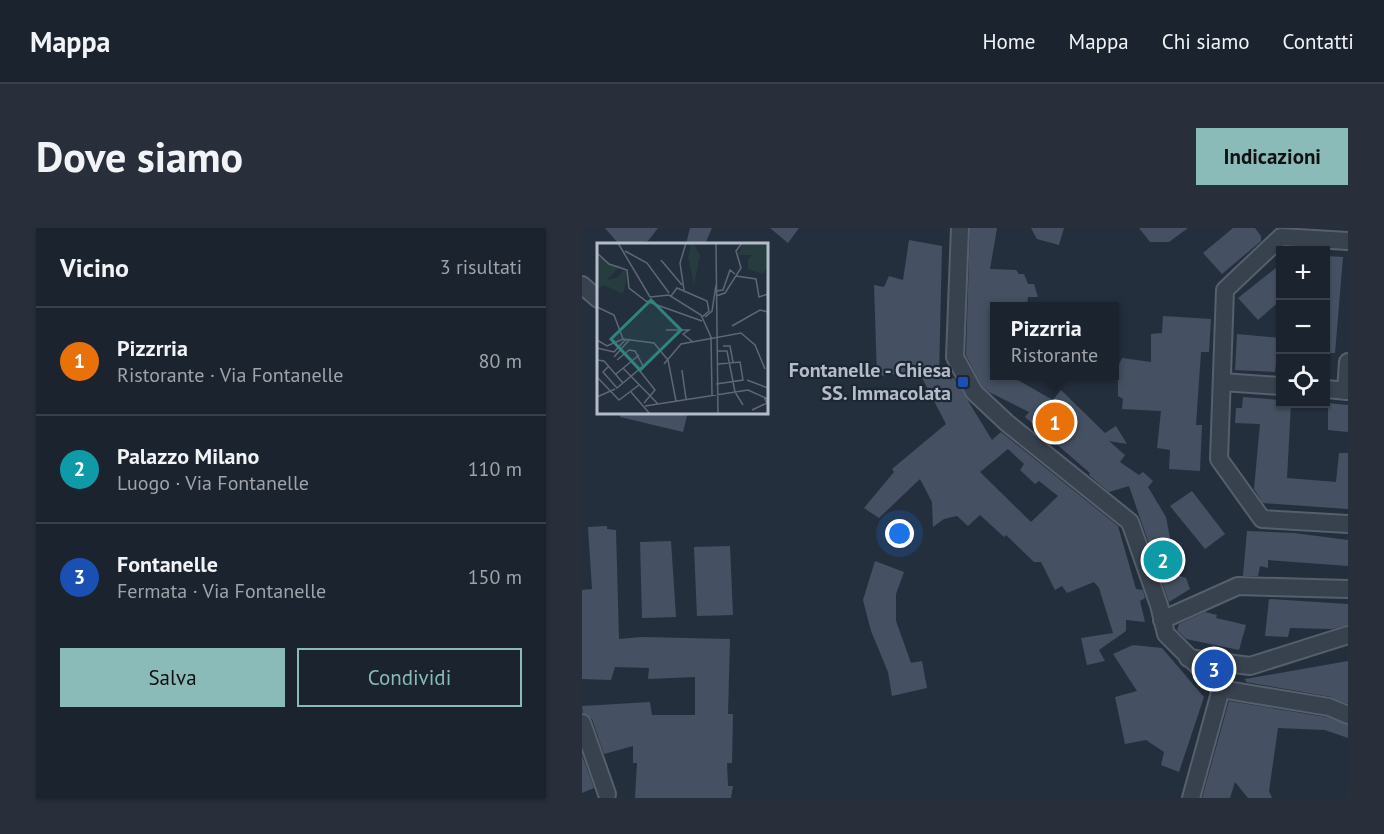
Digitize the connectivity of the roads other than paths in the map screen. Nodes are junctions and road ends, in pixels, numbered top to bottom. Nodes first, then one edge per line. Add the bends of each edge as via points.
1 (960, 228) edge
2 (1348, 241) edge
3 (582, 285) edge
4 (597, 297) edge
5 (1348, 362) edge
6 (1222, 382) junction
7 (1276, 386) edge
8 (1330, 389) edge
9 (1347, 391) edge
10 (1348, 524) edge
11 (1348, 589) edge
12 (1162, 620) junction
13 (1348, 635) edge
14 (1188, 658) junction
15 (1221, 689) junction
16 (1348, 715) edge
17 (582, 723) edge
18 (605, 797) edge
19 (1191, 798) edge

1 - 12 street via 955,357 974,392 1130,522
2 - 6 street via 1281,237 1225,290
3 - 4 street
5 - 9 street
6 - 7 street
6 - 10 street via 1219,459 1262,519
8 - 9 street
11 - 12 street via 1238,586
12 - 14 street via 1166,634
13 - 14 street via 1250,666
14 - 15 street
15 - 16 street via 1329,707
15 - 19 street
17 - 18 street

